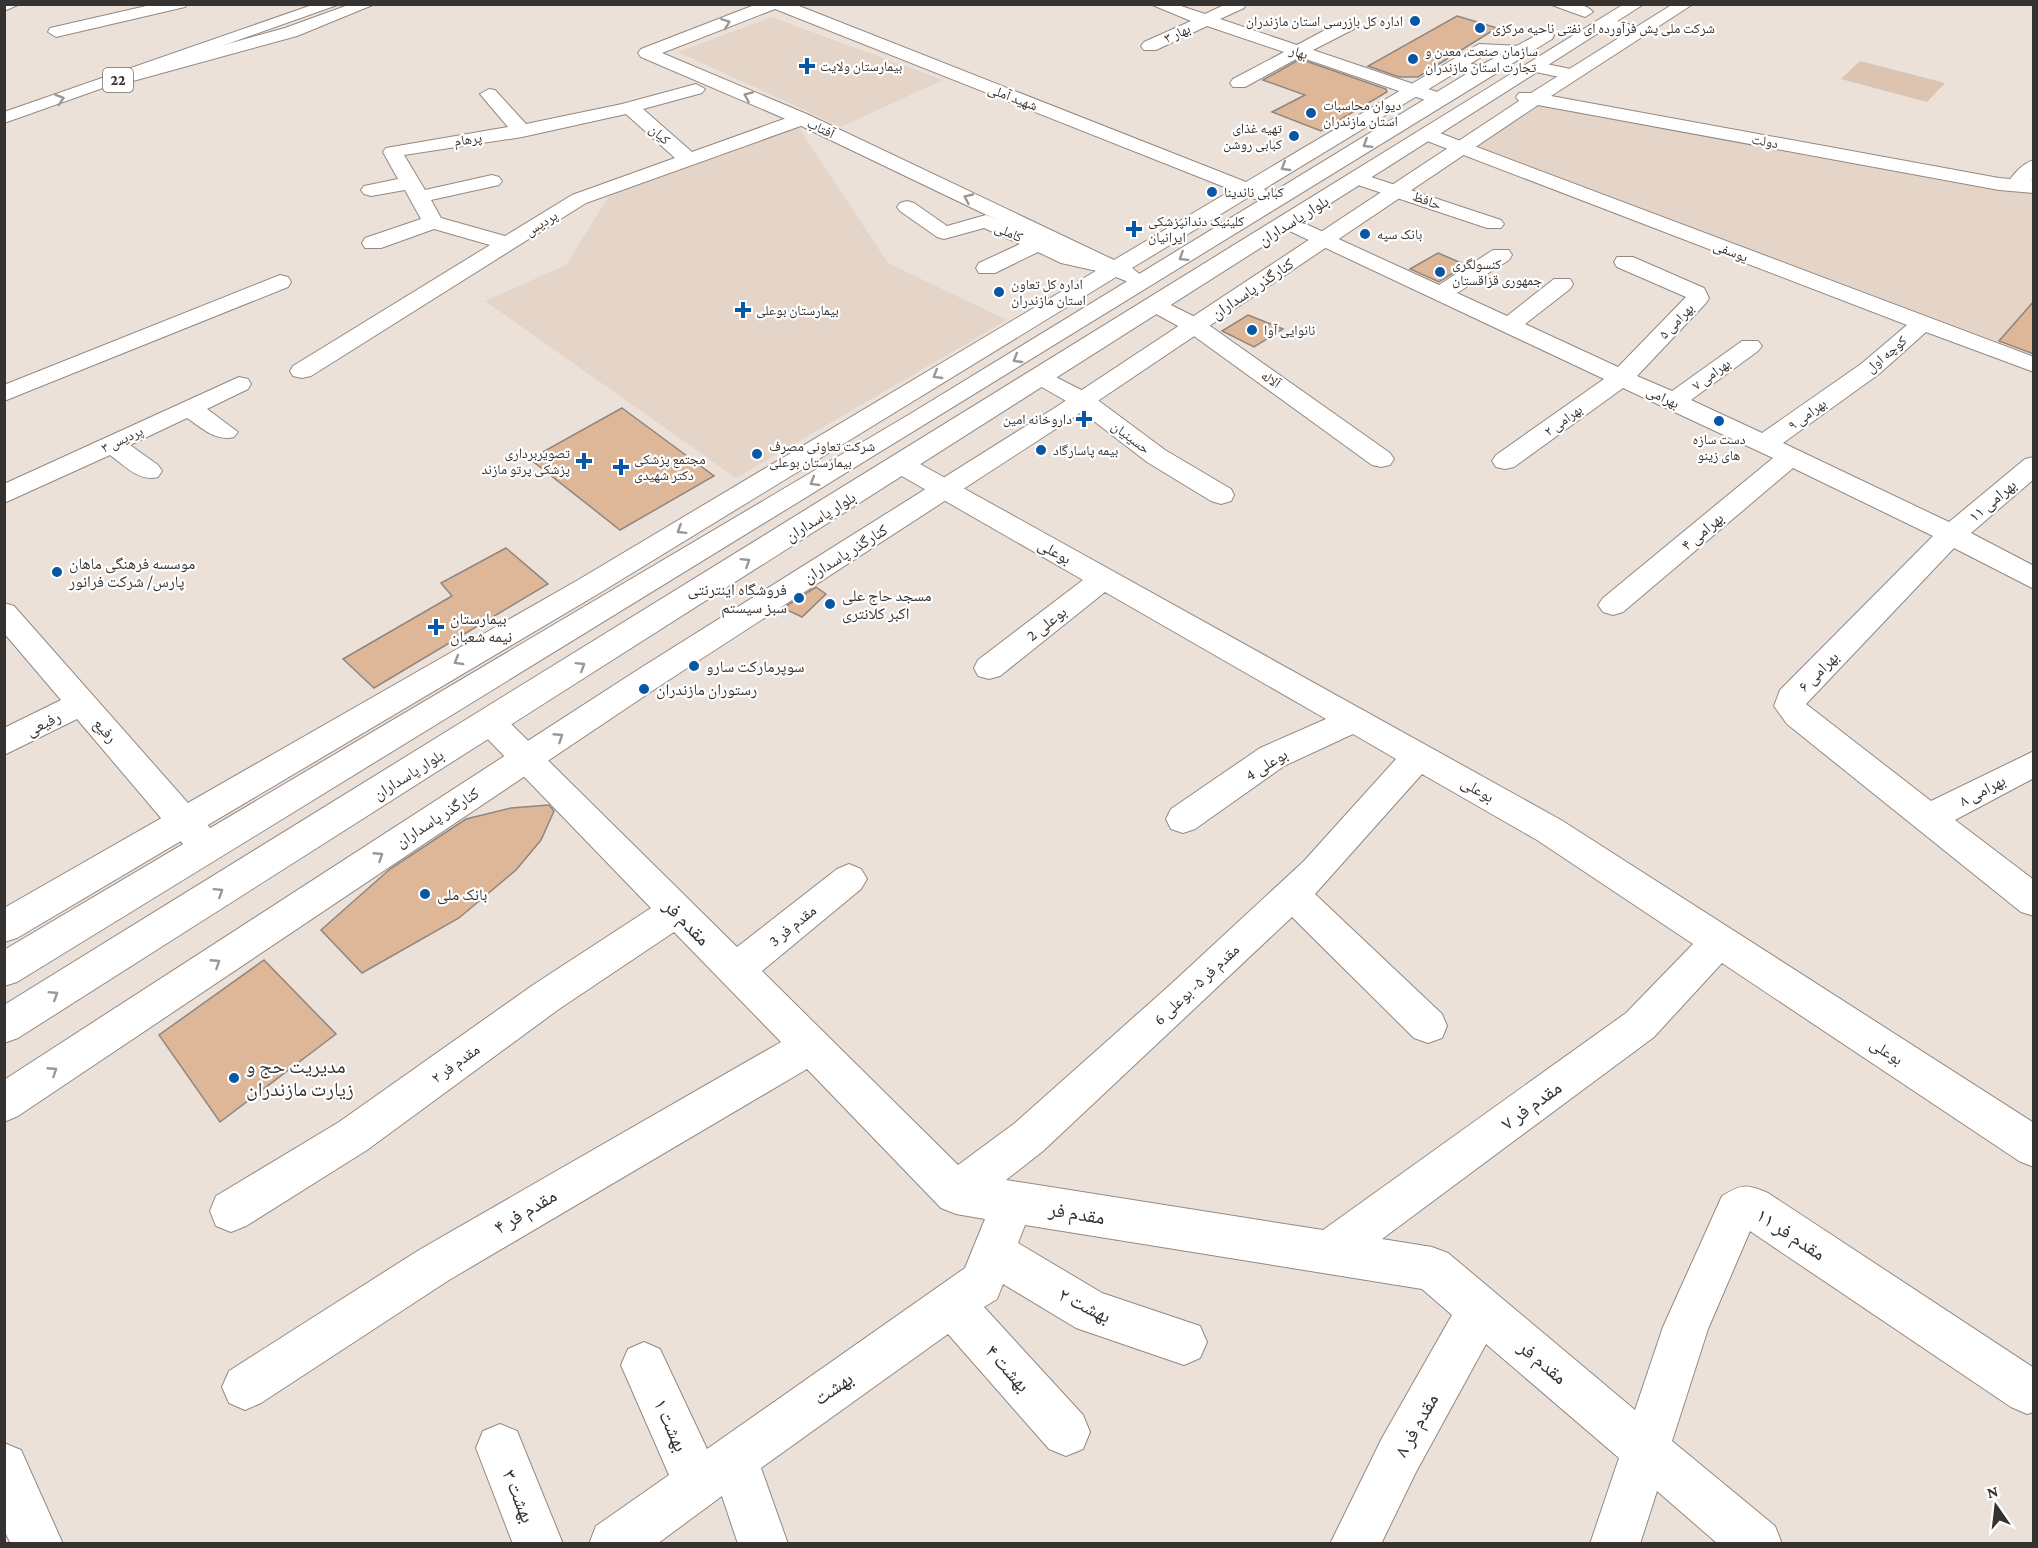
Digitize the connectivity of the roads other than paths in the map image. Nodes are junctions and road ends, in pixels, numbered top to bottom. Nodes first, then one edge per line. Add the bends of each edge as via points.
1 (179, 4) edge
2 (289, 4) edge
3 (332, 4) edge
4 (367, 4) edge
5 (773, 4) edge
6 (778, 4) edge
7 (1557, 4) edge
8 (1636, 4) edge
9 (1685, 4) edge
10 (12, 5) edge
11 (1238, 5) edge
12 (4, 6) edge
13 (1160, 10) edge
14 (1596, 13) edge
15 (1205, 21) junction
16 (1348, 25) dead end
17 (56, 32) dead end
18 (1640, 33) junction
19 (1150, 46) dead end
20 (1298, 51) junction
21 (1529, 59) junction
22 (89, 70) dead end
23 (1574, 75) junction
24 (1479, 76) junction
25 (122, 79) junction
26 (1239, 83) dead end
27 (696, 88) dead end
28 (1414, 90) junction
29 (489, 94) dead end
30 (1440, 99) junction
31 (1534, 99) junction
32 (632, 108) junction
33 (4, 118) edge
34 (802, 119) junction
35 (522, 131) junction
36 (1428, 135) junction
37 (1462, 147) junction
38 (689, 160) junction
39 (2034, 166) edge
40 (1359, 178) junction
41 (492, 181) dead end
42 (2025, 186) edge
43 (1248, 189) junction
44 (371, 190) dead end
45 (415, 190) junction
46 (1400, 190) junction
47 (908, 207) dead end
48 (1282, 211) junction
49 (433, 222) junction
50 (1494, 224) dead end
51 (1324, 239) junction
52 (373, 243) dead end
53 (508, 243) junction
54 (1036, 244) junction
55 (1501, 255) dead end
56 (1625, 262) dead end
57 (987, 268) dead end
58 (1115, 268) junction
59 (280, 282) dead end
60 (1562, 284) dead end
61 (1151, 293) junction
62 (1441, 293) junction
63 (1922, 324) junction
64 (1510, 325) junction
65 (1196, 326) junction
66 (1750, 346) dead end
67 (2034, 365) edge
68 (302, 371) dead end
69 (1042, 377) junction
70 (1620, 378) junction
71 (239, 384) dead end
72 (1849, 384) joint
73 (4, 394) edge
74 (1082, 400) junction
75 (1673, 402) junction
76 (189, 408) junction
77 (225, 432) dead end
78 (111, 444) junction
79 (1764, 444) junction
80 (1791, 456) junction
81 (1381, 459) dead end
82 (1505, 461) dead end
83 (902, 465) junction
84 (2034, 465) edge
85 (149, 471) dead end
86 (945, 489) junction
87 (4, 495) edge
88 (1221, 495) dead end
89 (1951, 535) junction
90 (1104, 578) junction
91 (2034, 579) edge
92 (1613, 605) dead end
93 (4, 614) edge
94 (989, 668) dead end
95 (82, 703) junction
96 (1355, 720) junction
97 (490, 722) junction
98 (4, 743) edge
99 (1419, 756) junction
100 (525, 759) junction
101 (2034, 763) edge
102 (1931, 818) junction
103 (1183, 819) dead end
104 (184, 820) junction
105 (206, 847) junction
106 (849, 879) dead end
107 (1292, 894) junction
108 (2034, 901) edge
109 (676, 911) junction
110 (4, 927) edge
111 (1719, 941) junction
112 (4, 970) edge
113 (735, 971) junction
114 (4, 1026) edge
115 (1428, 1026) dead end
116 (810, 1046) junction
117 (4, 1103) edge
118 (2034, 1147) edge
119 (956, 1193) junction
120 (1013, 1202) junction
121 (231, 1211) dead end
122 (993, 1252) junction
123 (1329, 1252) junction
124 (951, 1305) junction
125 (1480, 1309) junction
126 (1184, 1342) dead end
127 (644, 1365) dead end
128 (245, 1386) dead end
129 (2027, 1391) dead end
130 (1066, 1432) dead end
131 (500, 1448) dead end
132 (1646, 1449) junction
133 (4, 1467) edge
134 (716, 1471) junction
135 (642, 1535) edge
136 (38, 1544) edge
137 (538, 1544) edge
138 (763, 1544) edge
139 (1355, 1544) edge
140 (1615, 1544) edge
141 (1757, 1544) edge

1 - 17 main road
2 - 22 main road
3 - 25 main road, 22
4 - 25 main road via 291,32
34 -> 5 main road, آفتاب via 646,53
6 - 43 main road, شهید آملی
7 - 14 main road
8 - 14 main road, بلوار پاسداران
9 - 18 main road, کنارگذر پاسداران
10 - 12 main road
11 - 15 main road, بهار ۳
13 - 15 main road, بهار
14 - 18 main road
14 - 21 main road, بلوار پاسداران
15 - 19 main road, بهار ۳
15 - 20 main road, بهار
16 - 20 main road
18 - 23 main road, کنارگذر پاسداران
20 - 26 main road
20 - 28 main road, بهار
21 - 23 main road
21 - 24 main road, بلوار پاسداران
21 - 24 main road via 1485,48
23 - 31 main road, کنارگذر پاسداران
24 - 28 main road
24 - 30 main road, بلوار پاسداران
24 - 31 main road, دولت
24 - 36 main road, بلوار پاسداران
33 -> 25 main road, 22
27 - 32 main road, پرهام
28 - 30 main road, بهار
28 -> 43 main road
29 - 35 main road
30 -> 48 main road, بلوار پاسداران
31 - 37 main road, کنارگذر پاسداران
31 - 42 main road, دولت
32 - 35 main road, پرهام
32 - 38 main road, کیان
34 - 38 main road, پردیس
58 -> 34 main road, آفتاب
35 - 45 main road, پرهام via 393,152
36 - 37 main road, یوسفی
36 - 40 main road, بلوار پاسداران
37 - 46 main road, کنارگذر پاسداران
37 - 63 main road, یوسفی
38 - 53 main road, پردیس via 579,199
39 - 42 main road
40 - 46 main road, حافظ
40 - 48 main road, بلوار پاسداران
41 - 45 main road
43 - 48 main road, شهید آملی
43 -> 58 main road
44 - 45 main road
45 - 49 main road, پرهام
46 - 50 main road, حافظ
46 - 51 main road, کنارگذر پاسداران
47 - 54 main road, کاملی via 944,233 986,221
48 - 51 main road, بهرامی
48 - 61 main road, بلوار پاسداران
49 - 52 main road
49 - 53 main road
51 - 62 main road, بهرامی
51 - 65 main road, کنارگذر پاسداران
53 - 68 main road, پردیس
54 - 57 main road
54 - 58 main road, کاملی via 1069,258
55 - 62 main road
56 - 70 main road, بهرامی ۵ via 1699,296
58 - 61 main road, آلاله
58 -> 104 main road via 588,587
59 - 73 main road
60 - 64 main road
61 - 65 main road, آلاله
61 - 69 main road, بلوار پاسداران
61 -> 105 main road, بلوار پاسداران
62 - 64 main road, بهرامی
63 - 67 main road, یوسفی
63 - 72 main road, کوچه اول
64 - 70 main road, بهرامی
65 - 74 main road, کنارگذر پاسداران
65 - 81 main road, آلاله
66 - 75 main road, بهرامی ۷
69 - 74 main road, حسینیان
69 - 83 main road, بلوار پاسداران
70 - 75 main road, بهرامی
70 - 82 main road, بهرامی ۲
71 - 76 main road, پردیس ۳
72 - 79 main road, بهرامی ۹
74 - 86 main road, کنارگذر پاسداران
74 - 88 main road, حسینیان via 1156,456
75 - 79 main road, بهرامی
76 - 77 main road
76 - 78 main road, پردیس ۳
78 - 85 main road
78 - 87 main road, پردیس ۳
79 - 80 main road, بهرامی
80 - 89 main road, بهرامی
80 - 92 main road, بهرامی ۴
83 - 86 main road, بوعلی
97 -> 83 main road, بلوار پاسداران
84 - 89 main road, بهرامی ۱۱
86 - 90 main road, بوعلی
100 -> 86 main road, کنارگذر پاسداران
89 - 91 main road, بهرامی
89 - 102 main road, بهرامی ۶ via 1791,698 1790,706
90 - 94 main road, بوعلی 2
90 - 96 main road, بوعلی
93 - 95 main road, رفیع
95 - 98 main road, رفیعی
95 - 104 main road, رفیع
96 - 99 main road, بوعلی
96 - 103 main road, بوعلی 4 via 1272,757
97 - 100 main road, مقدم فر
114 -> 97 main road, بلوار پاسداران
99 - 107 main road, مقدم فر ۵- بوعلی 6
99 - 111 main road, بوعلی via 1549,830
100 - 109 main road, مقدم فر
117 -> 100 main road, کنارگذر پاسداران
101 - 102 main road, بهرامی ۸
102 - 108 main road
104 - 105 main road, رفیع
104 - 110 main road
105 - 112 main road, بلوار پاسداران
106 - 113 main road, مقدم فر 3
107 - 115 main road
107 - 119 main road, مقدم فر ۵- بوعلی 6 via 1029,1137
109 - 113 main road, مقدم فر
109 - 121 main road, مقدم فر ۲ via 546,997 353,1136
111 - 118 main road, بوعلی
111 - 123 main road, مقدم فر ۷ via 1640,1025
113 - 116 main road, مقدم فر
116 - 119 main road, مقدم فر
116 - 128 main road, مقدم فر ۴ via 434,1265
119 - 120 main road, مقدم فر
120 - 122 main road, بهشت
120 - 123 main road, مقدم فر
122 - 124 main road, بهشت via 981,1283
122 - 126 main road, بهشت ۲ via 1092,1312
123 - 125 main road, مقدم فر via 1432,1269
124 - 130 main road, بهشت ۴
124 - 134 main road, بهشت
125 - 132 main road, مقدم فر
125 - 139 main road, مقدم فر ۸
127 - 134 main road, بهشت ۱
129 - 132 main road, مقدم فر ۱۱ via 1745,1206 1737,1211 1686,1327
131 - 137 main road, بهشت ۳
132 - 140 main road
132 - 141 main road, مقدم فر
133 - 136 main road
134 - 135 main road, بهشت
134 - 138 main road, بهشت ۱

